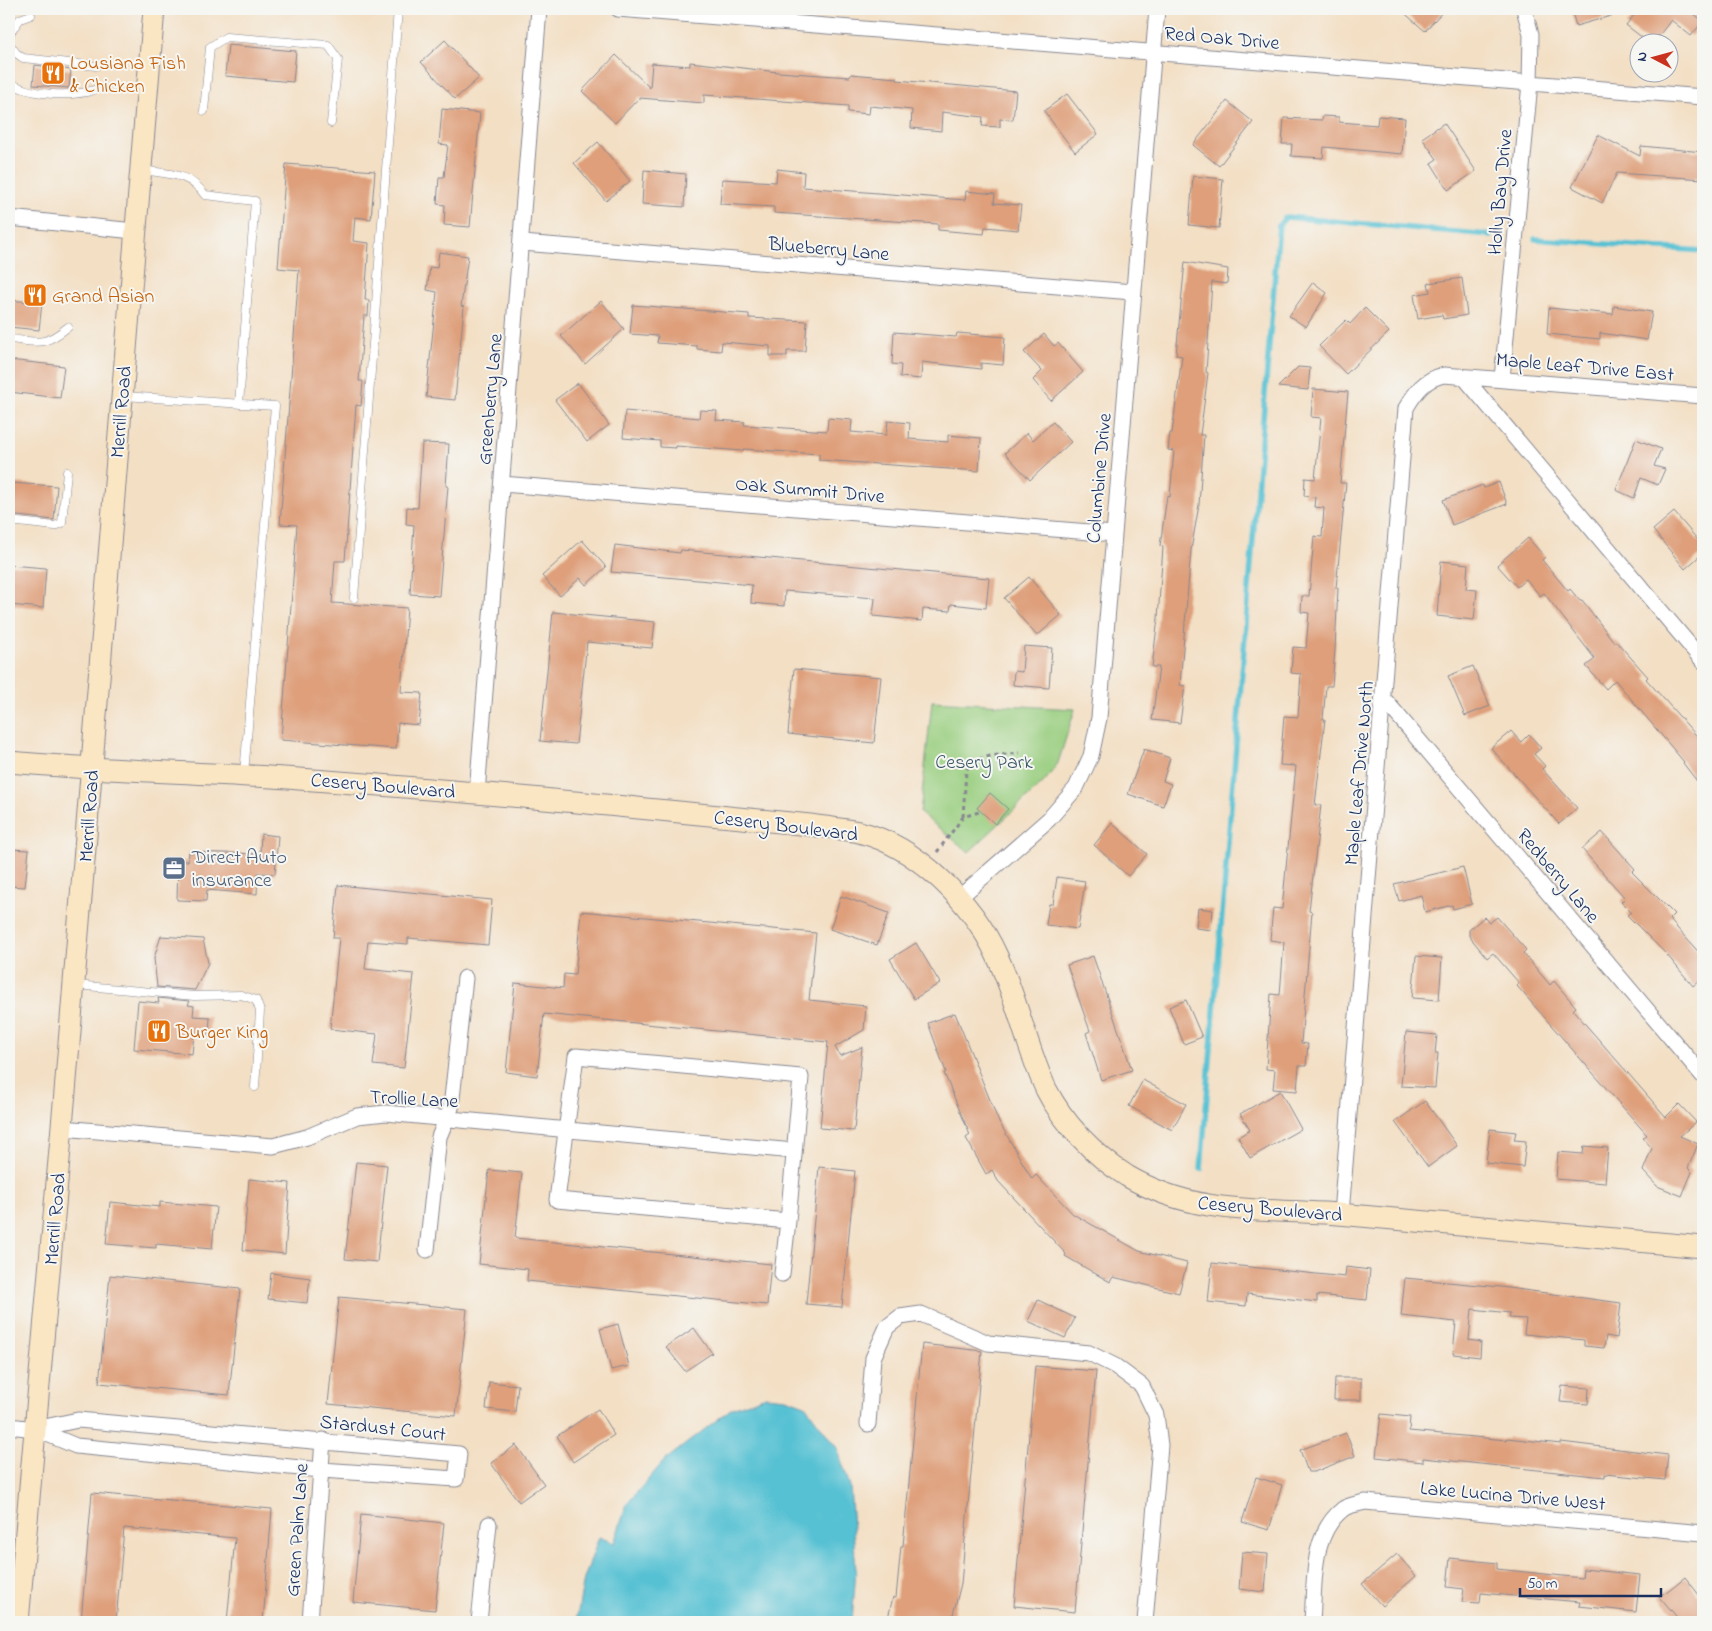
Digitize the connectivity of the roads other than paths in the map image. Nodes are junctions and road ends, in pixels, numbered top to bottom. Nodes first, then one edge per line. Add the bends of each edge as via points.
1 (154, 9) edge
2 (398, 9) edge
3 (538, 9) edge
4 (618, 9) edge
5 (1157, 9) edge
6 (1524, 9) edge
7 (31, 15) dead end
8 (9, 43) edge
9 (1153, 51) junction
10 (96, 66) dead end
11 (9, 81) edge
12 (1530, 83) junction
13 (94, 90) dead end
14 (1703, 97) edge
15 (204, 111) dead end
16 (331, 123) dead end
17 (140, 169) junction
18 (9, 218) edge
19 (134, 230) junction
20 (522, 243) junction
21 (1133, 292) junction
22 (68, 327) dead end
23 (9, 339) edge
24 (1464, 377) junction
25 (1502, 379) junction
26 (122, 396) junction
27 (1703, 396) edge
28 (239, 404) junction
29 (67, 472) dead end
30 (502, 484) junction
31 (9, 521) edge
32 (1114, 534) junction
33 (354, 598) dead end
34 (1703, 660) edge
35 (1384, 699) junction
36 (9, 762) edge
37 (91, 769) junction
38 (244, 776) junction
39 (477, 793) junction
40 (960, 897) junction
41 (465, 978) dead end
42 (74, 985) junction
43 (1703, 1076) edge
44 (255, 1087) dead end
45 (445, 1119) junction
46 (62, 1128) junction
47 (566, 1131) junction
48 (794, 1151) junction
49 (1341, 1214) junction
50 (788, 1221) junction
51 (1703, 1247) edge
52 (427, 1250) dead end
53 (782, 1274) dead end
54 (868, 1424) dead end
55 (9, 1426) edge
56 (35, 1429) junction
57 (323, 1440) junction
58 (321, 1470) junction
59 (489, 1524) dead end
60 (1703, 1533) edge
61 (18, 1622) edge
62 (310, 1622) edge
63 (479, 1622) edge
64 (1145, 1622) edge
65 (1312, 1622) edge

1 - 17 main road, Merrill Road
2 - 33 lane
3 - 20 street, Greenberry Lane
4 - 9 street, Red Oak Drive
5 - 9 street, Columbine Drive
6 - 12 street, Holly Bay Drive via 1532,34
7 - 8 lane via 20,19 10,33
8 - 10 lane via 23,58
9 - 12 street, Red Oak Drive
9 - 21 street, Columbine Drive
11 - 13 lane via 17,88 29,91 80,94
12 - 14 street, Red Oak Drive
12 - 25 street, Holly Bay Drive
15 - 16 lane via 210,47 226,37 328,45 338,59
17 - 19 main road, Merrill Road
17 - 28 lane via 182,176 196,183 205,195 256,201
18 - 19 street
19 - 26 main road, Merrill Road
20 - 21 street, Blueberry Lane
20 - 30 street, Greenberry Lane
21 - 32 street, Columbine Drive
22 - 23 lane via 52,340 43,342
24 - 25 street, Maple Leaf Drive East
24 - 34 street
24 - 35 street, Maple Leaf Drive North via 1444,375 1430,378 1406,408
25 - 27 street, Maple Leaf Drive East
26 - 28 lane
26 - 37 main road, Merrill Road
28 - 38 lane via 275,406
29 - 31 lane via 62,523 55,526
30 - 32 street, Oak Summit Drive
30 - 39 street, Greenberry Lane
32 - 40 street, Columbine Drive via 1100,718 1091,756 1076,788 1049,819
35 - 43 street, Redberry Lane
35 - 49 street, Maple Leaf Drive North
36 - 37 main road, Cesery Boulevard
37 - 38 main road, Cesery Boulevard
37 - 42 main road, Merrill Road
38 - 39 main road, Cesery Boulevard
39 - 40 main road, Cesery Boulevard via 800,824 860,833 885,842 926,866
40 - 49 main road, Cesery Boulevard via 997,954 1046,1090 1093,1150 1158,1193 1198,1204 1238,1210
41 - 45 street via 451,1108
42 - 44 lane via 194,996 241,995 256,1000 260,1011
42 - 46 main road, Merrill Road
45 - 46 street, Trollie Lane via 386,1113 357,1116 274,1146
45 - 47 street, Trollie Lane
45 - 52 street via 439,1137
46 - 56 main road, Merrill Road
47 - 48 street, Trollie Lane
47 - 48 street via 576,1056 801,1077
47 - 50 street via 557,1200
48 - 50 street
49 - 51 main road, Cesery Boulevard
50 - 53 street
54 - 64 street via 873,1358 887,1327 900,1317 921,1314 988,1343 1089,1353 1142,1386 1156,1415 1160,1445
55 - 56 street
56 - 57 street, Stardust Court via 78,1420
56 - 58 street, Stardust Court via 76,1446
56 - 61 main road, Merrill Road
57 - 58 street, Green Palm Lane
57 - 58 street, Stardust Court via 458,1454 456,1479
58 - 62 street, Green Palm Lane
59 - 63 street
60 - 65 street, Lake Lucina Drive West via 1365,1502 1344,1508 1327,1525 1317,1550

